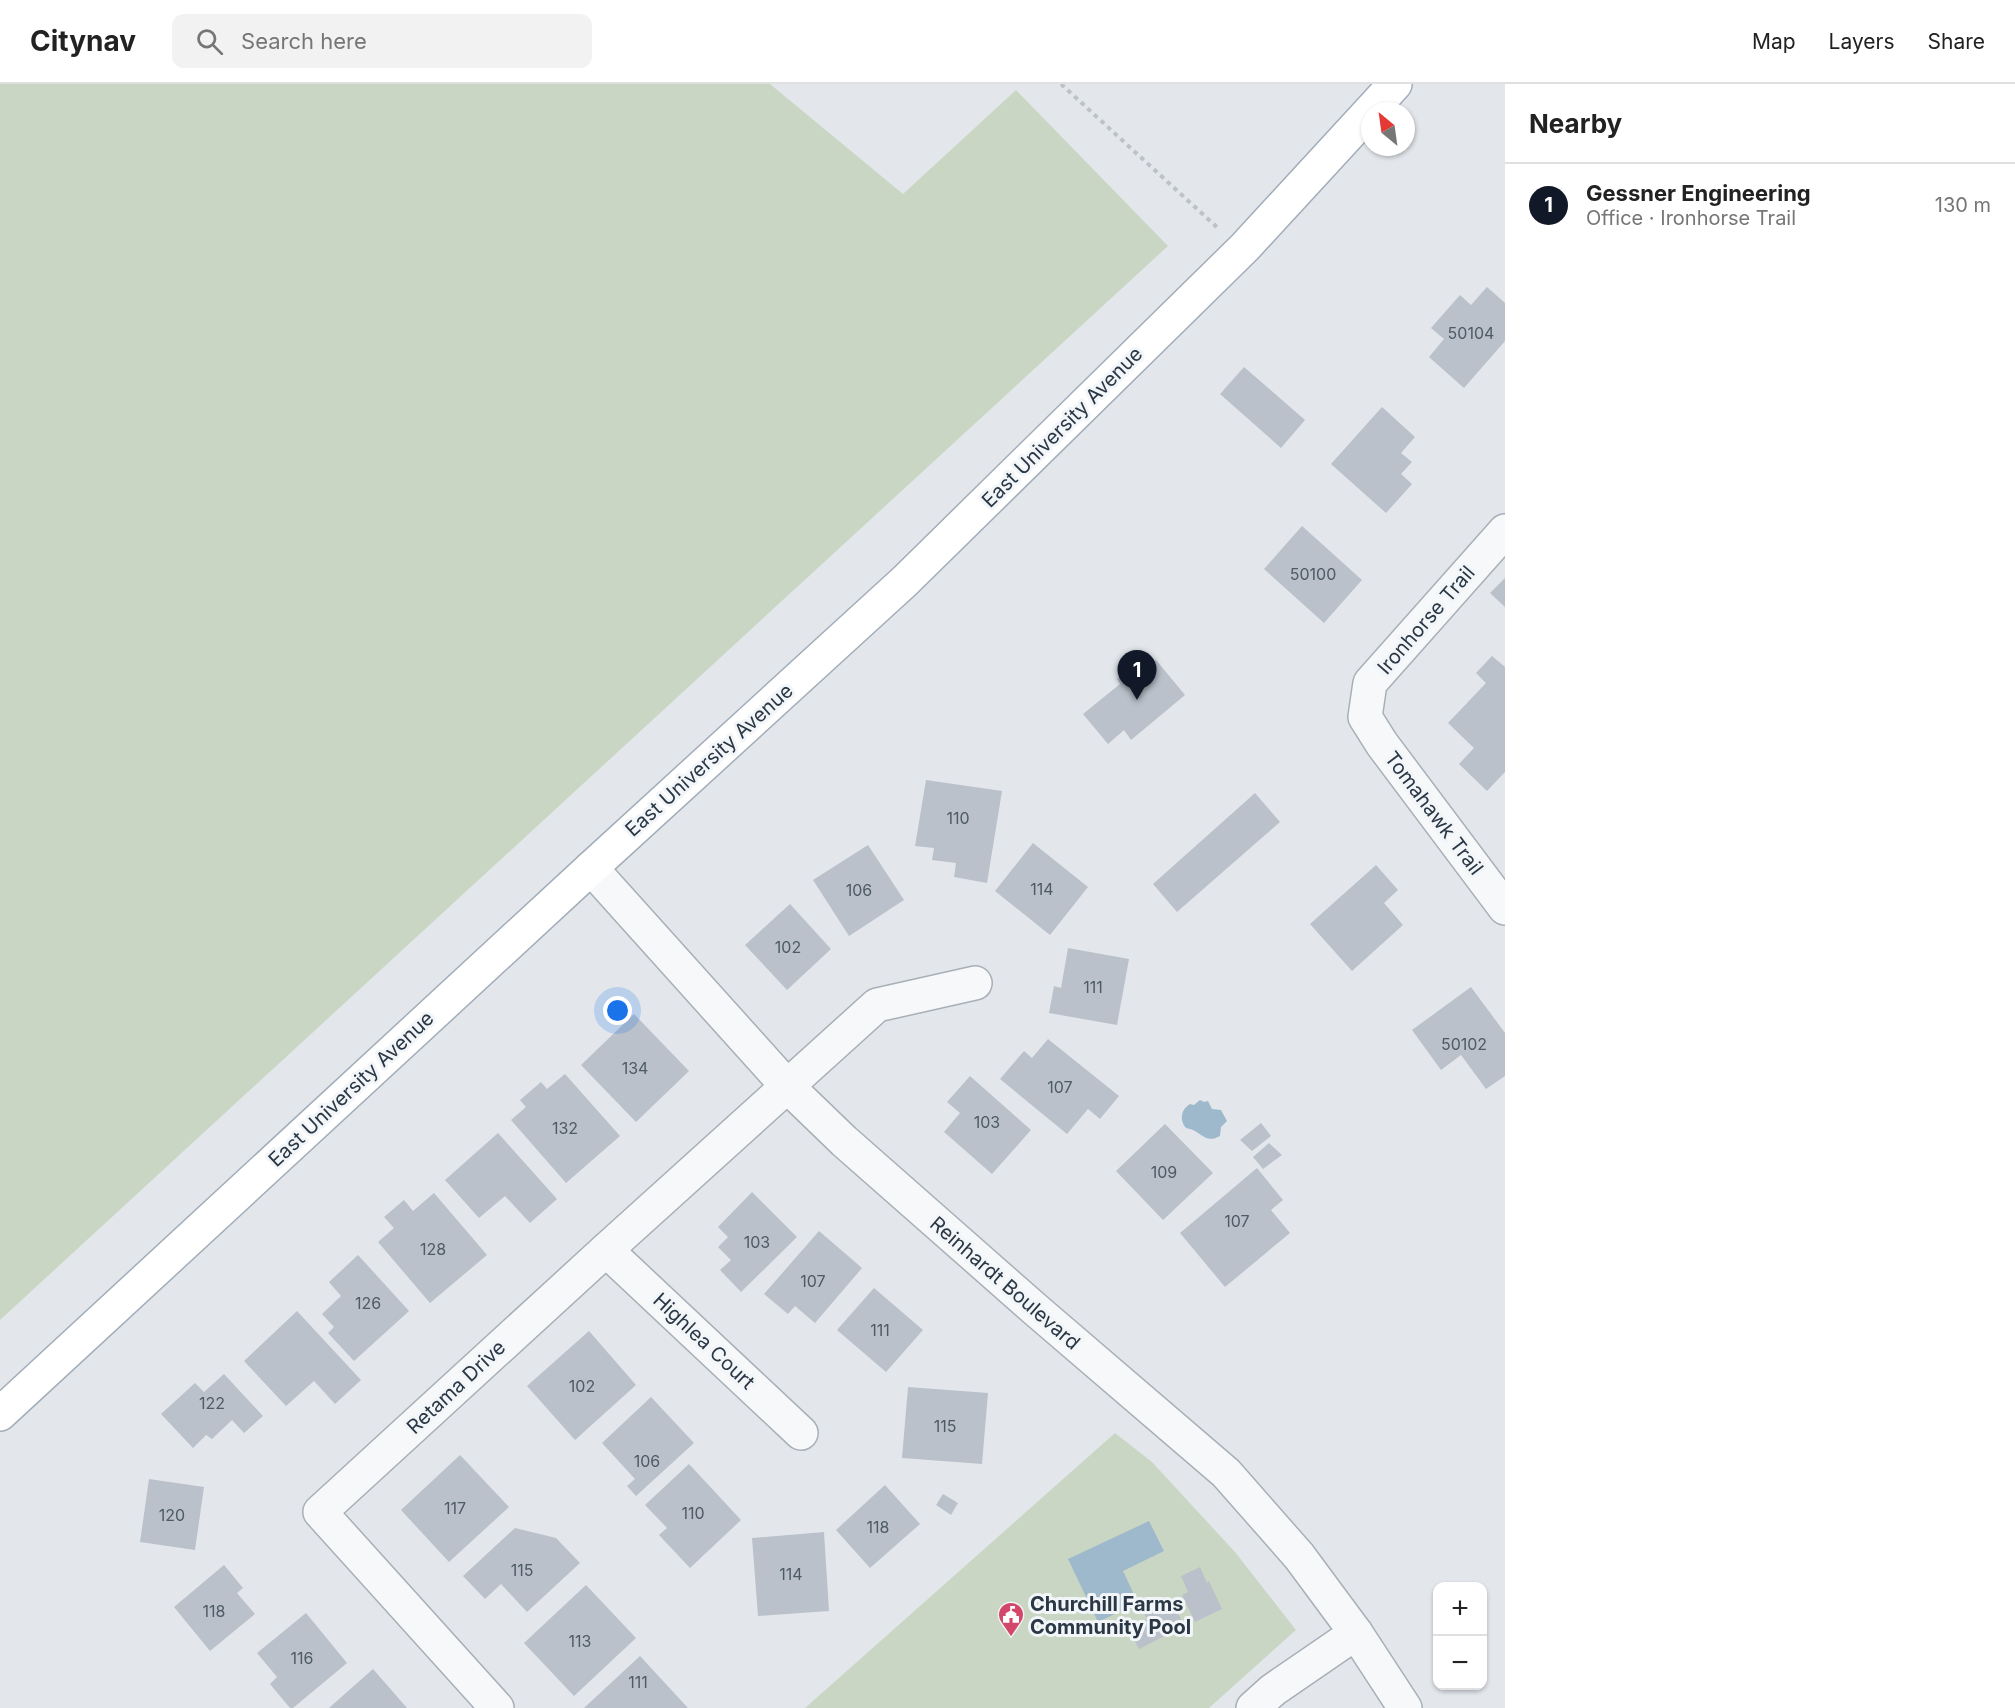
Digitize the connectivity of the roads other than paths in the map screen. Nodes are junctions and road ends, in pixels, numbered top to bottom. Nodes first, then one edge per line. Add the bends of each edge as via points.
1 (1395, 84) edge
2 (1505, 531) edge
3 (1365, 717) joint
4 (591, 868) junction
5 (1505, 908) edge
6 (975, 983) dead end
7 (787, 1086) junction
8 (606, 1250) junction
9 (0, 1414) edge
10 (801, 1433) dead end
11 (1356, 1633) junction
12 (497, 1708) edge
13 (1253, 1708) edge
14 (1405, 1708) edge

1 - 4 main road, East University Avenue via 1245,247 912,575
2 - 3 street, Ironhorse Trail via 1370,683
3 - 5 street, Tomahawk Trail
4 - 7 street, Reinhardt Boulevard
4 - 9 main road, East University Avenue
6 - 7 street, Retama Drive via 877,1005
7 - 8 street, Retama Drive
7 - 11 street, Reinhardt Boulevard via 1036,1310 1226,1473 1299,1556
8 - 10 street, Highlea Court
8 - 12 street, Retama Drive via 320,1512
11 - 13 street
11 - 14 street, Reinhardt Boulevard

